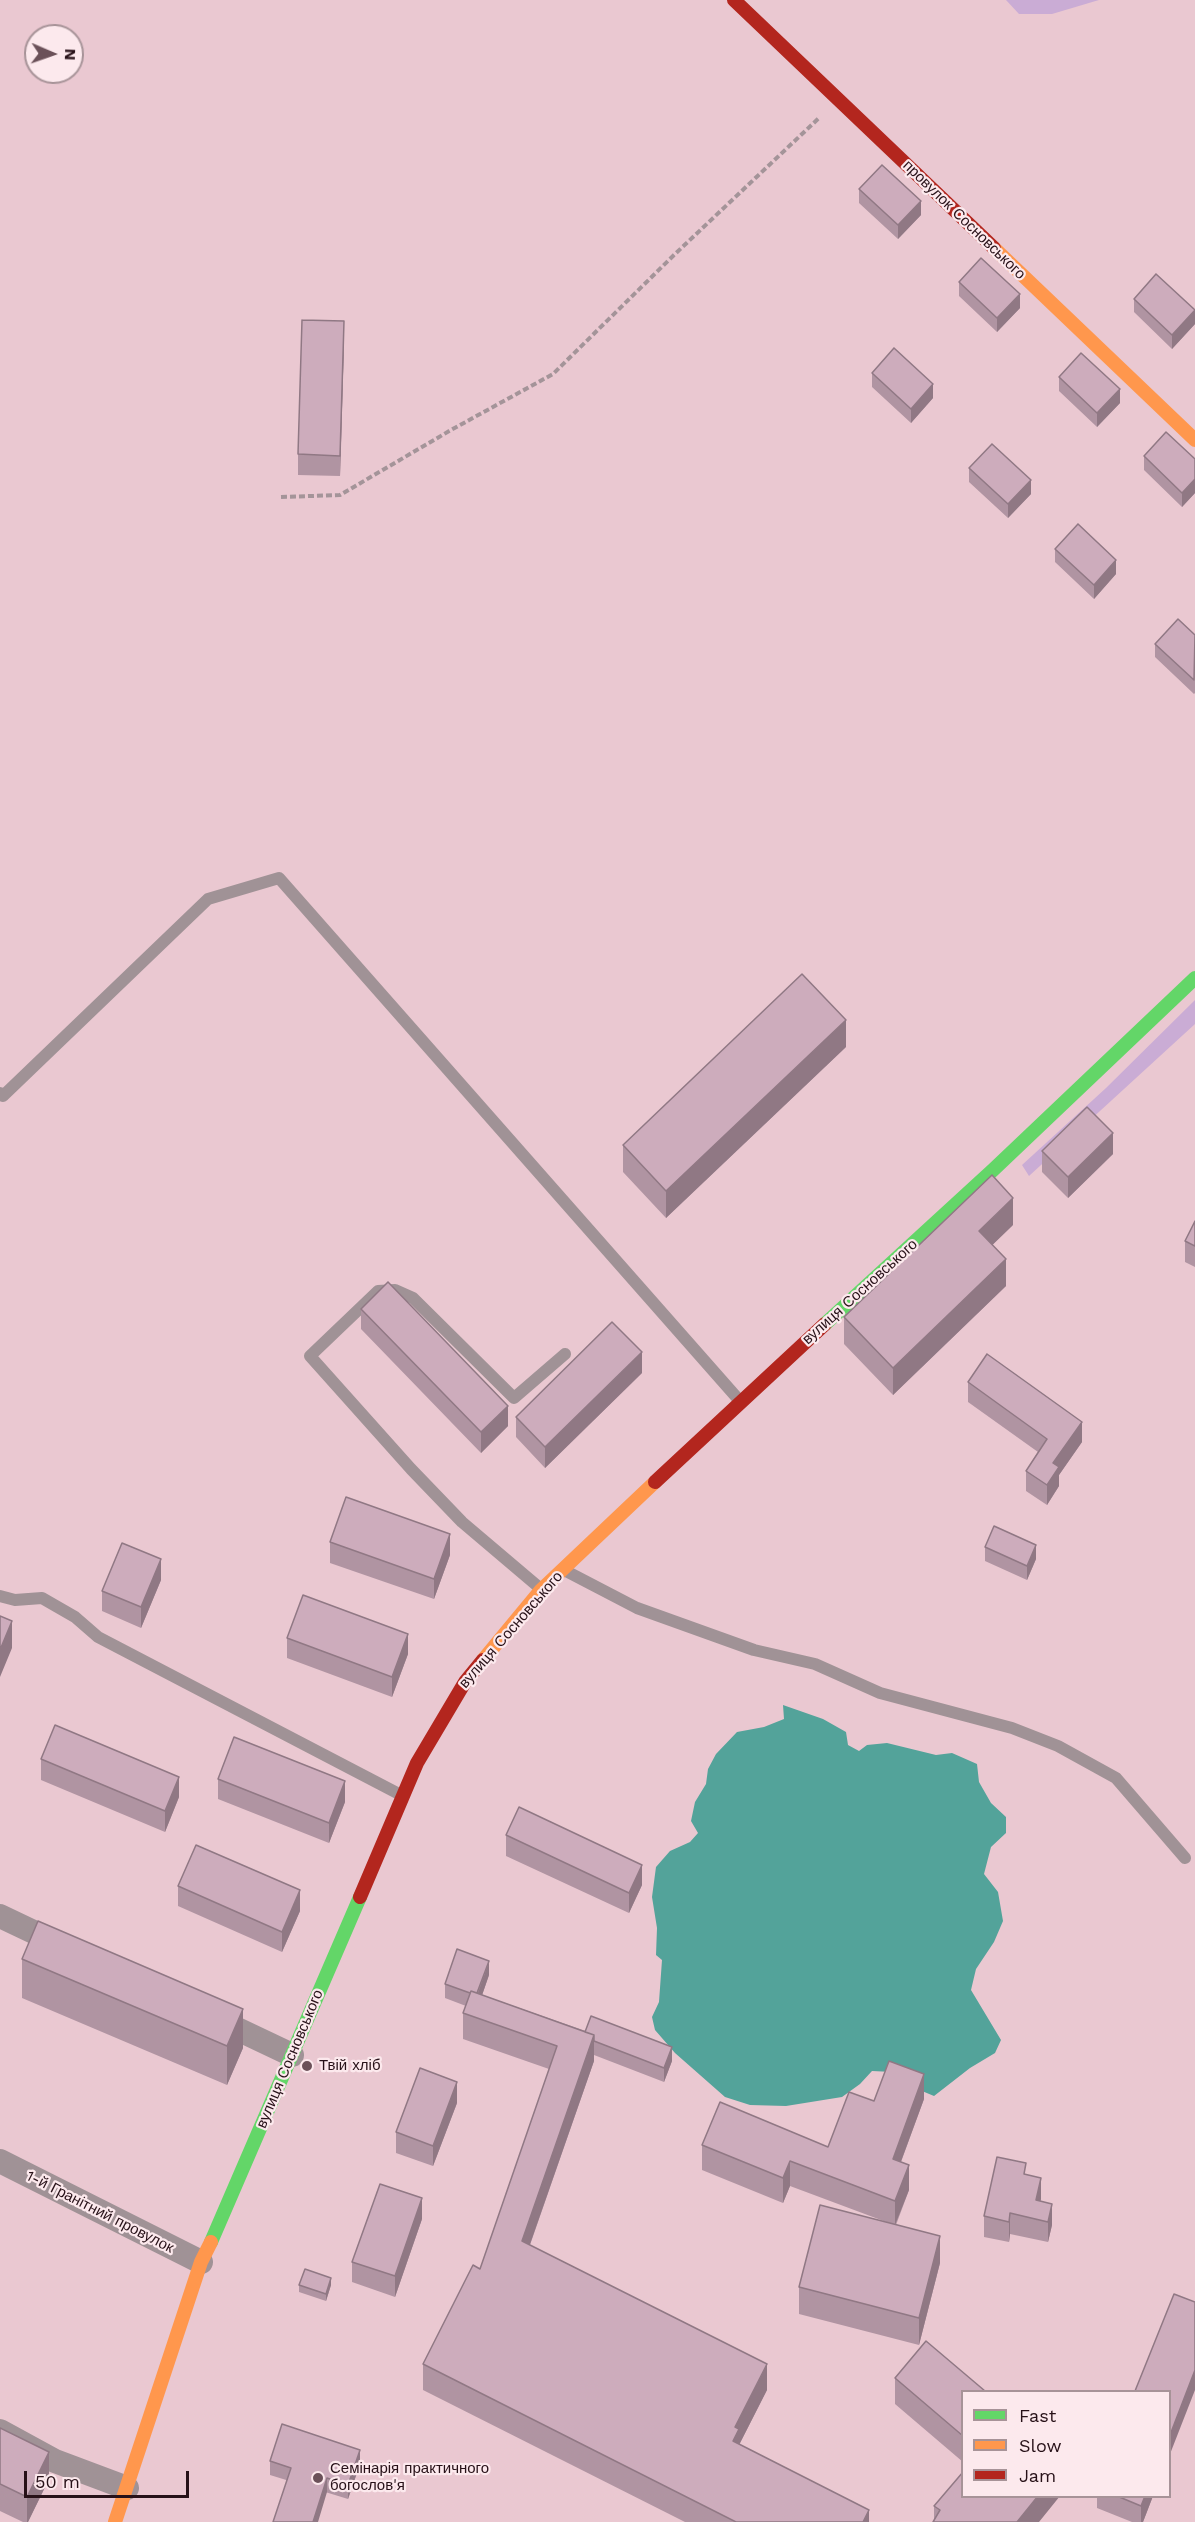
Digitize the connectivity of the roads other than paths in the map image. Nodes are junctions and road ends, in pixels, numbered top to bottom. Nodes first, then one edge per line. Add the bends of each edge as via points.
1 (734, 0) edge
2 (1195, 440) edge
3 (1195, 978) edge
4 (0, 1093) edge
5 (565, 1354) dead end
6 (740, 1401) junction
7 (562, 1570) junction
8 (542, 1590) junction
9 (0, 1596) edge
10 (402, 1795) junction
11 (1185, 1858) dead end
12 (0, 1916) edge
13 (87, 1957) edge
14 (195, 2009) edge
15 (292, 2055) junction
16 (0, 2161) edge
17 (201, 2262) junction
18 (0, 2431) edge
19 (127, 2488) junction
20 (115, 2522) edge

1 - 2 street, провулок Сосновського
3 - 6 street, вулиця Сосновського via 993,1170
4 - 6 lane via 3,1096 208,899 279,878
5 - 8 lane via 514,1398 413,1298 395,1290 378,1291 310,1356 462,1522
6 - 7 street, вулиця Сосновського
7 - 8 street, вулиця Сосновського
7 - 11 lane via 637,1608 754,1650 815,1664 880,1693 1012,1728 1058,1746 1116,1778
8 - 10 street, вулиця Сосновського via 465,1682
9 - 10 lane via 15,1600 42,1598 75,1617 98,1637
10 - 15 street, вулиця Сосновського
12 - 13 street
14 - 15 street
15 - 17 street, вулиця Сосновського
16 - 17 street, 1-й Гранітний провулок
17 - 19 street, вулиця Сосновського
18 - 19 street via 55,2461
19 - 20 street, вулиця Сосновського

